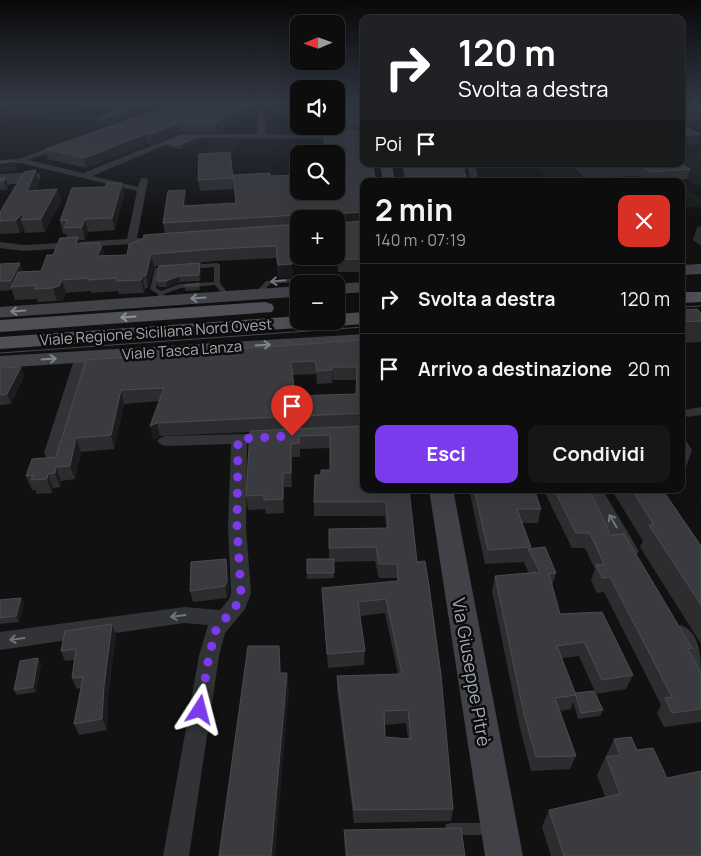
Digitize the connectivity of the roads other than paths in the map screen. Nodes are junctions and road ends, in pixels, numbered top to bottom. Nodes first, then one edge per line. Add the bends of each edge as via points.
1 (72, 142) edge
2 (167, 142) edge
3 (20, 161) junction
4 (0, 162) edge
5 (100, 170) junction
6 (118, 174) dead end
7 (84, 176) junction
8 (0, 177) edge
9 (136, 178) dead end
10 (0, 183) edge
11 (142, 190) junction
12 (170, 239) edge
13 (131, 242) junction
14 (0, 245) edge
15 (174, 268) edge
16 (182, 268) edge
17 (701, 269) edge
18 (685, 270) edge
19 (290, 280) edge
20 (685, 282) edge
21 (701, 282) edge
22 (217, 283) junction
23 (345, 289) edge
24 (360, 290) edge
25 (360, 291) edge
26 (290, 292) edge
27 (258, 294) junction
28 (227, 296) junction
29 (161, 297) junction
30 (701, 297) edge
31 (345, 298) edge
32 (685, 298) edge
33 (290, 307) edge
34 (0, 312) edge
35 (360, 318) edge
36 (345, 319) edge
37 (290, 323) edge
38 (0, 326) edge
39 (360, 339) edge
40 (0, 343) edge
41 (82, 357) junction
42 (0, 362) edge
43 (258, 438) edge
44 (238, 439) junction
45 (165, 441) dead end
46 (685, 446) edge
47 (52, 453) dead end
48 (685, 459) edge
49 (442, 493) edge
50 (596, 493) edge
51 (640, 568) edge
52 (669, 616) edge
53 (226, 620) junction
54 (0, 641) edge
55 (701, 667) edge
56 (434, 830) edge
57 (502, 843) edge
58 (176, 856) edge

1 - 3 street
2 - 5 street
3 - 4 street
3 - 7 street
5 - 6 street
5 - 7 street
7 - 11 street
8 - 10 street via 36,175 37,178
9 - 11 street via 144,180
11 - 13 street
12 - 13 street
13 - 14 street via 24,248
15 - 29 lane via 157,269 153,289
16 - 22 lane via 217,265
17 - 18 street
19 -> 27 lane via 268,282
20 - 21 main road
22 - 28 lane
22 - 29 lane via 180,286
23 - 24 street
25 - 31 main road
26 - 27 street, Viale Regione Siciliana Nord Ovest
27 - 28 street, Viale Regione Siciliana Nord Ovest
28 -> 29 street, Viale Regione Siciliana Nord Ovest
29 -> 34 street, Viale Regione Siciliana Nord Ovest
30 - 32 main road
33 -> 38 main road, Viale Regione Siciliana Nord Ovest
35 - 36 main road
37 - 40 main road, Viale Regione Siciliana Nord Ovest
41 -> 39 street, Viale Tasca Lanza
42 -> 41 street, Viale Tasca Lanza
41 - 47 street
43 - 44 street
44 - 45 street
44 - 53 street via 237,527 241,593
46 - 48 lane via 688,450
49 - 57 street, Via Giuseppe Pitrè
51 -> 50 street
52 - 55 street
53 -> 54 street via 184,615
53 - 58 street via 216,630 209,656
56 - 57 lane

